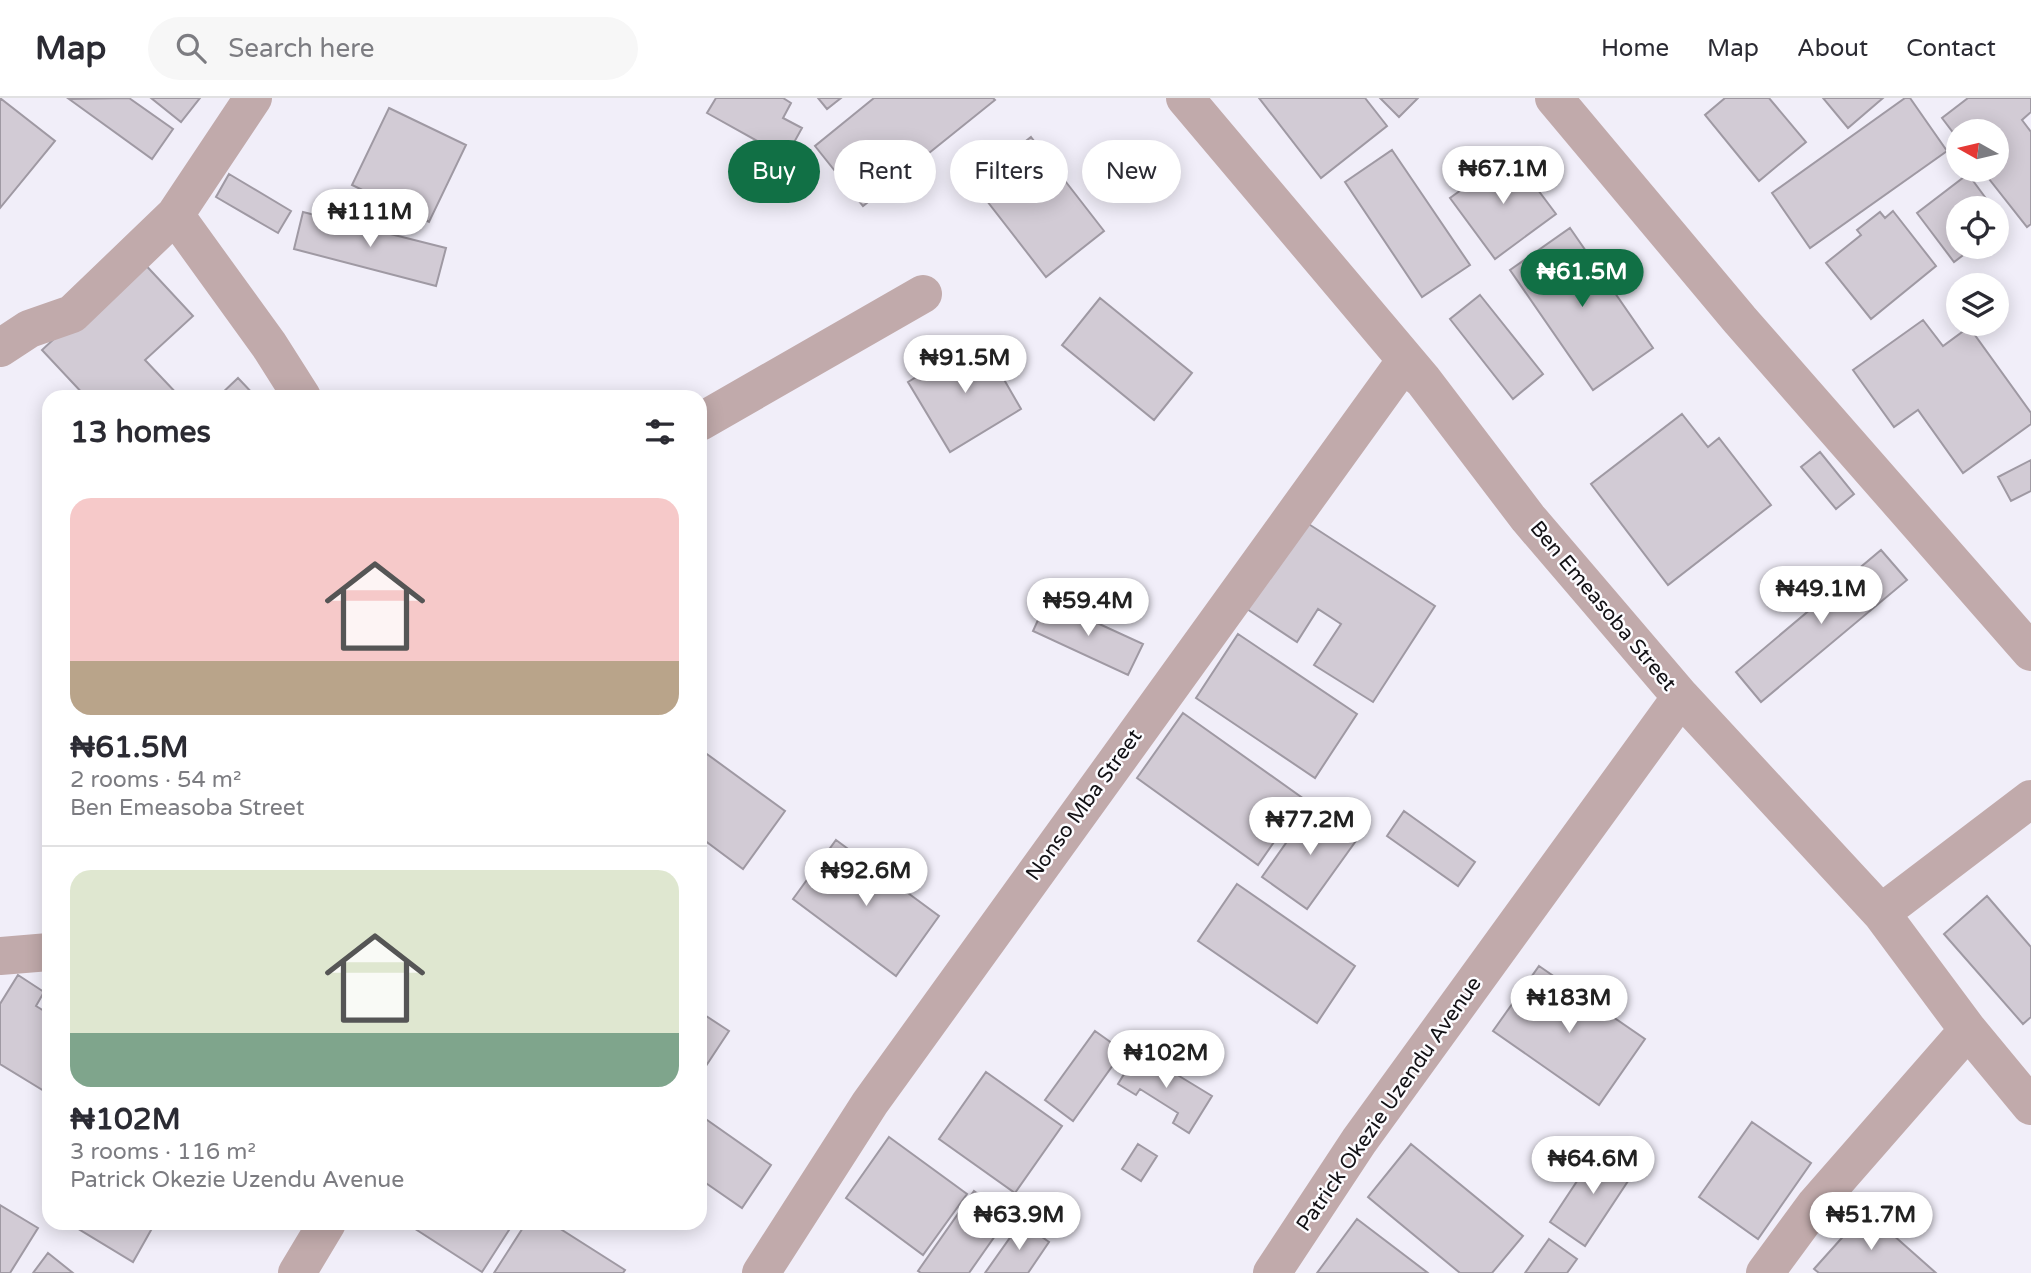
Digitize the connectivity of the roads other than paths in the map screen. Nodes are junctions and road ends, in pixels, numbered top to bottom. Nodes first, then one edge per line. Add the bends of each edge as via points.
1 (253, 98) edge
2 (1185, 98) edge
3 (1555, 98) edge
4 (175, 215) junction
5 (923, 294) dead end
6 (10, 329) edge
7 (1423, 380) junction
8 (298, 390) edge
9 (707, 418) edge
10 (2031, 652) edge
11 (1681, 697) junction
12 (2031, 799) edge
13 (1881, 913) junction
14 (42, 953) edge
15 (0, 956) edge
16 (1968, 1030) junction
17 (2031, 1106) edge
18 (323, 1230) edge
19 (297, 1273) edge
20 (761, 1273) edge
21 (1272, 1273) edge
22 (1765, 1273) edge

1 - 4 street
2 - 7 street, Ben Emeasoba Street
3 - 10 street via 1740,320
4 - 6 street via 72,314
4 - 8 street
5 - 9 street
7 - 11 street, Ben Emeasoba Street via 1528,518
7 - 20 street, Nonso Mba Street via 1403,364 870,1103
11 - 13 street, Ben Emeasoba Street
11 - 21 street, Patrick Okezie Uzendu Avenue via 1359,1141
12 - 13 street
13 - 16 street, Ben Emeasoba Street
14 - 15 street
16 - 17 street, Ben Emeasoba Street
16 - 22 street via 1815,1205
18 - 19 street

